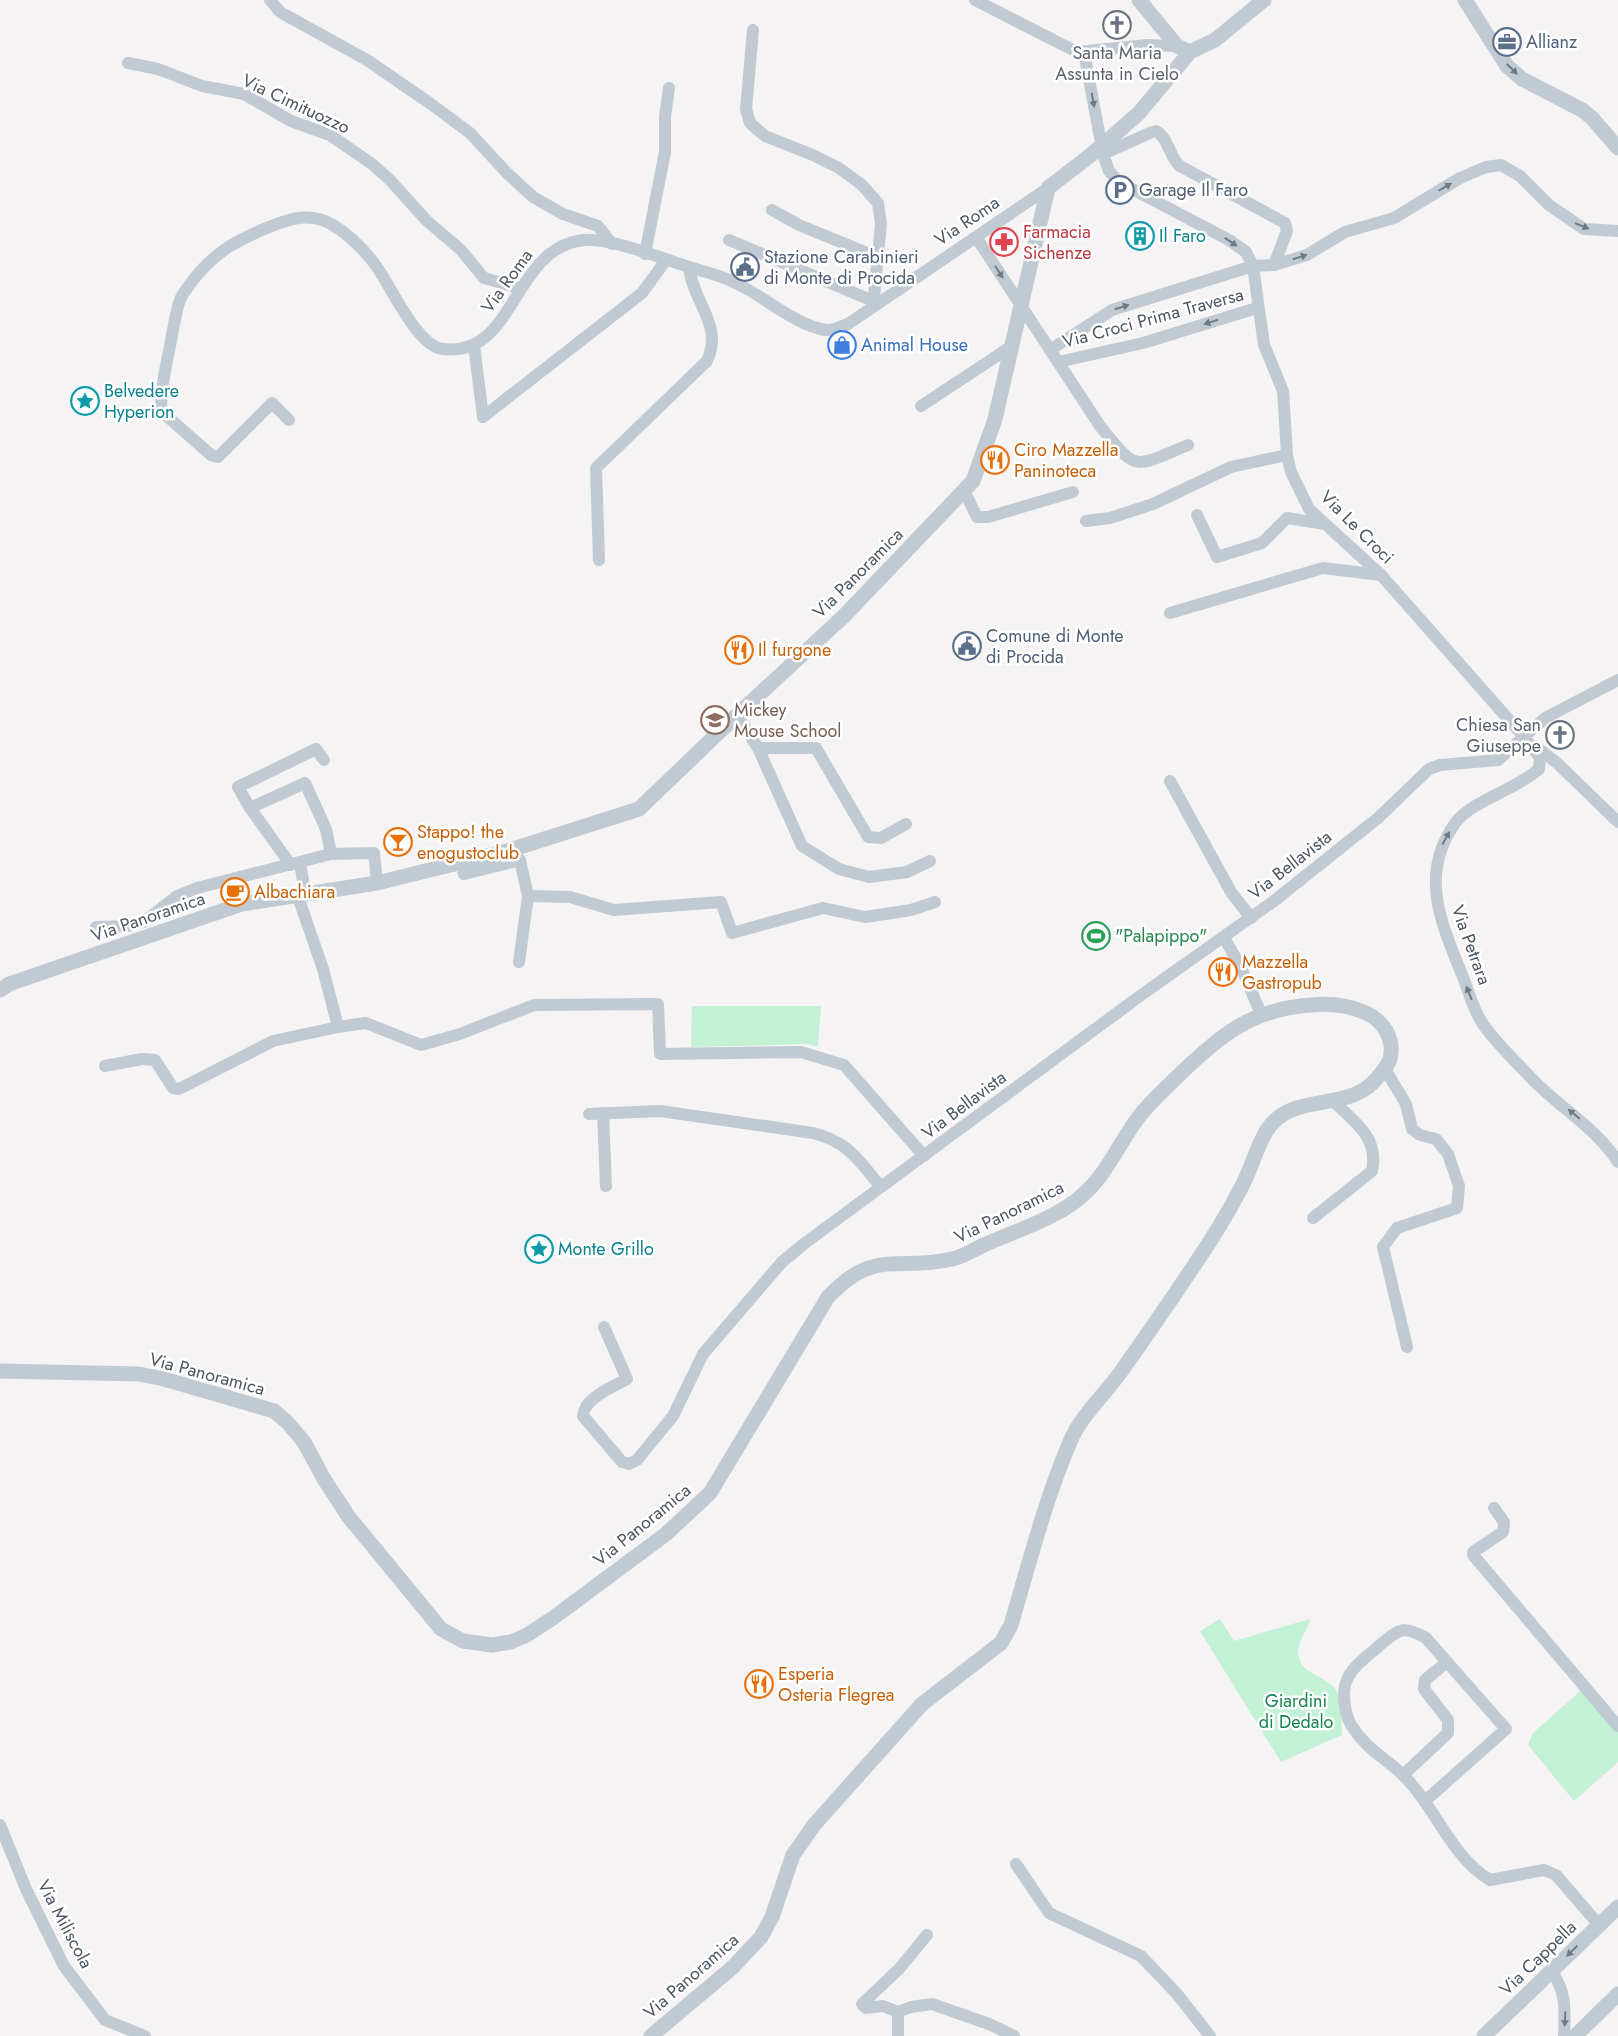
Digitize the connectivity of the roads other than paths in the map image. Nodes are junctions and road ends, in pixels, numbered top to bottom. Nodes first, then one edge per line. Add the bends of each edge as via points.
1 (270, 0) edge
2 (975, 0) edge
3 (1139, 0) edge
4 (1264, 0) edge
5 (1465, 0) edge
6 (753, 30) dead end
7 (1184, 49) junction
8 (1084, 52) junction
9 (128, 63) dead end
10 (670, 88) dead end
11 (1618, 148) edge
12 (1098, 154) junction
13 (1048, 188) junction
14 (772, 210) dead end
15 (1618, 231) edge
16 (976, 237) junction
17 (729, 240) dead end
18 (612, 244) junction
19 (645, 254) junction
20 (878, 257) junction
21 (666, 260) junction
22 (1274, 265) junction
23 (1253, 266) junction
24 (689, 267) junction
25 (520, 288) junction
26 (873, 304) junction
27 (1021, 307) junction
28 (1257, 308) junction
29 (474, 346) junction
30 (1012, 346) junction
31 (1050, 350) junction
32 (1058, 362) junction
33 (922, 406) dead end
34 (289, 420) dead end
35 (1188, 445) dead end
36 (1287, 455) junction
37 (964, 491) junction
38 (1073, 492) dead end
39 (1197, 515) dead end
40 (1086, 521) dead end
41 (1325, 524) junction
42 (599, 560) dead end
43 (1381, 575) junction
44 (1170, 613) dead end
45 (1618, 680) edge
46 (737, 715) junction
47 (1525, 738) junction
48 (758, 748) junction
49 (324, 760) dead end
50 (1170, 781) dead end
51 (250, 808) junction
52 (1618, 822) edge
53 (906, 824) dead end
54 (331, 854) junction
55 (930, 861) dead end
56 (460, 862) junction
57 (295, 864) junction
58 (377, 883) junction
59 (301, 894) junction
60 (528, 896) junction
61 (935, 902) dead end
62 (1250, 918) junction
63 (96, 927) dead end
64 (1224, 938) junction
65 (519, 962) dead end
66 (0, 990) edge
67 (1260, 1014) junction
68 (338, 1027) junction
69 (105, 1066) dead end
70 (1385, 1069) junction
71 (1334, 1102) junction
72 (589, 1114) dead end
73 (602, 1114) junction
74 (924, 1156) junction
75 (1618, 1162) edge
76 (606, 1186) dead end
77 (881, 1187) junction
78 (1313, 1218) dead end
79 (604, 1327) dead end
80 (1407, 1347) dead end
81 (0, 1370) edge
82 (1494, 1508) dead end
83 (1447, 1662) junction
84 (1618, 1726) edge
85 (1403, 1775) junction
86 (1425, 1801) junction
87 (0, 1825) edge
88 (1016, 1864) dead end
89 (1618, 1907) edge
90 (1599, 1925) junction
91 (926, 1935) dead end
92 (1551, 1971) junction
93 (1618, 1994) edge
94 (898, 2012) junction
95 (145, 2036) edge
96 (651, 2036) edge
97 (898, 2036) edge
98 (1014, 2036) edge
99 (1210, 2036) edge
100 (1484, 2036) edge
101 (1564, 2036) edge
102 (1575, 2036) edge

1 - 18 street via 280,12 367,60 431,104 470,133 533,197 563,214 598,226
2 - 8 street via 1077,52
3 - 7 street
4 - 7 street via 1215,40
5 -> 11 street via 1507,66 1522,79 1582,110
6 - 20 street via 746,109 750,123 765,136 839,168 862,185 878,203 881,213
7 - 8 street via 1147,44
7 - 12 street, Via Roma, bridge via 1139,114
8 -> 12 street
9 - 25 street, Via Cimituozzo via 158,69 202,86 244,94 291,121 330,135 390,180 427,222 461,250 484,278
10 - 19 street via 665,116 665,152
12 - 13 street, Via Roma
12 - 22 street via 1152,132 1161,134 1180,166 1285,223 1287,231
12 -> 23 street via 1119,182 1230,240 1246,252
13 - 16 street, Via Roma
13 - 27 street, Via Panoramica
14 - 20 street via 799,225
22 -> 15 street via 1307,255 1345,232 1394,218 1460,178 1486,167 1501,165 1520,176 1548,205 1584,229
16 - 26 street, Via Roma
16 -> 27 street
17 - 26 street
18 - 19 street, Via Roma
18 - 25 street, Via Roma via 586,240 563,244 540,261
19 - 21 street, Via Roma
20 - 26 street
21 - 24 street, Via Roma
21 - 29 street via 642,293 483,417
22 - 23 street
23 - 28 street, Via Le Croci
31 -> 23 street via 1112,310
24 - 26 street, Via Roma via 731,280 802,321 827,330 848,324
24 - 42 street via 690,279 711,324 712,351 707,361 596,468
25 - 29 street, Via Roma via 494,330
27 - 30 street, Via Panoramica
27 - 31 street
28 -> 32 street, Via Croci Prima Traversa via 1143,343
28 - 36 street, Via Le Croci via 1264,345 1284,391
29 - 34 street via 462,350 441,349 428,344 374,262 353,240 331,224 300,216 283,221 213,256 181,298 161,390 161,411 211,455 218,457 272,403
30 - 33 street
30 - 37 street, Via Panoramica via 996,419 973,481
31 - 32 street
32 - 35 street via 1100,426 1132,462 1144,463
36 - 40 street via 1231,467 1153,504 1110,518
36 - 41 street, Via Le Croci via 1291,472 1309,509
37 - 38 street via 977,517 988,517
37 - 46 street, Via Panoramica via 844,616
39 - 41 street via 1217,557 1262,543 1287,518
41 - 43 street, Via Le Croci
43 - 44 street via 1323,568
43 - 47 street, Via Le Croci
45 - 47 street, Via Bellavista via 1545,718
46 - 48 street
46 - 56 street, Via Panoramica via 639,810 507,851
47 - 52 street via 1557,763
47 - 62 street, Via Bellavista via 1498,760 1440,765 1429,769 1378,818
75 -> 47 street, Via Petrara via 1583,1121 1535,1081 1481,1022 1440,919 1435,877 1443,842 1457,820 1528,779 1539,769 1540,758
48 - 53 street via 816,748 868,837 881,838
48 - 55 street via 802,846 839,869 869,877 907,872
49 - 51 street via 316,749 238,787
50 - 62 street via 1231,892
51 - 54 street via 305,783 326,829
51 - 57 street
54 - 57 street
54 - 58 street via 374,853
56 - 58 street, Via Panoramica
56 - 60 street via 464,874 520,860
57 - 59 street
57 - 63 street via 251,872 196,888 176,896 144,922
58 - 59 street, Via Panoramica
59 - 66 street, Via Panoramica via 242,904 9,984
59 - 68 street
60 - 61 street via 570,897 614,910 721,902 732,933 822,908 865,917 912,910
60 - 65 street
62 - 64 street, Via Bellavista
64 - 67 street via 1241,967
64 - 74 street, Via Bellavista via 1144,992
67 - 70 street, Via Panoramica via 1291,1006 1326,1003 1350,1006 1373,1016 1384,1026 1390,1041 1390,1059
67 - 81 street, Via Panoramica via 1222,1036 1154,1100 1136,1120 1103,1175 1064,1210 956,1259 884,1263 867,1267 841,1282 828,1296 710,1493 666,1534 553,1618 511,1642 492,1645 463,1641 441,1629 348,1516 304,1442 274,1412 138,1374
68 - 69 street via 273,1042 179,1089 173,1088 155,1060 142,1059
68 - 74 street via 366,1023 421,1045 460,1034 534,1005 658,1004 660,1054 801,1052 844,1064
70 - 71 street, Via Panoramica via 1371,1087
70 - 80 street via 1406,1104 1412,1129 1436,1139 1448,1154 1459,1186 1457,1208 1397,1228 1383,1247
71 - 78 street via 1364,1130 1375,1156 1372,1171
71 - 96 street, Via Panoramica via 1292,1109 1280,1115 1267,1130 1241,1188 1195,1264 1120,1374 1071,1437 1011,1624 1001,1643 932,1695 814,1825 792,1855 772,1917 761,1938 733,1967
72 - 73 street
73 - 76 street
73 - 77 street via 660,1111 833,1138 846,1147
74 - 77 street, Via Bellavista
77 - 79 street, Via Bellavista via 782,1262 703,1354 673,1416 637,1460 629,1464 622,1462 584,1416 592,1400 627,1379
82 - 84 street via 1504,1522 1503,1532 1473,1555
83 - 85 street via 1425,1680 1424,1689 1448,1720 1448,1733
83 - 85 street via 1426,1638 1410,1629 1397,1631 1351,1670 1344,1690 1350,1724 1372,1752
83 - 86 street via 1506,1729
85 - 86 street
86 - 90 street via 1474,1871 1490,1880 1544,1870 1556,1876
87 - 95 street, Via Miliscola via 26,1889 64,1966 105,2020
88 - 99 street via 1049,1913 1140,1956 1177,1994
89 - 90 street, Via Cappella
90 -> 92 street, Via Cappella
91 - 94 street via 898,1969 862,2004 866,2008 883,2006
92 - 100 street, Via Cappella
92 -> 101 street via 1558,1979 1565,2005
93 - 102 street
94 - 97 street
94 - 98 street via 932,2004

